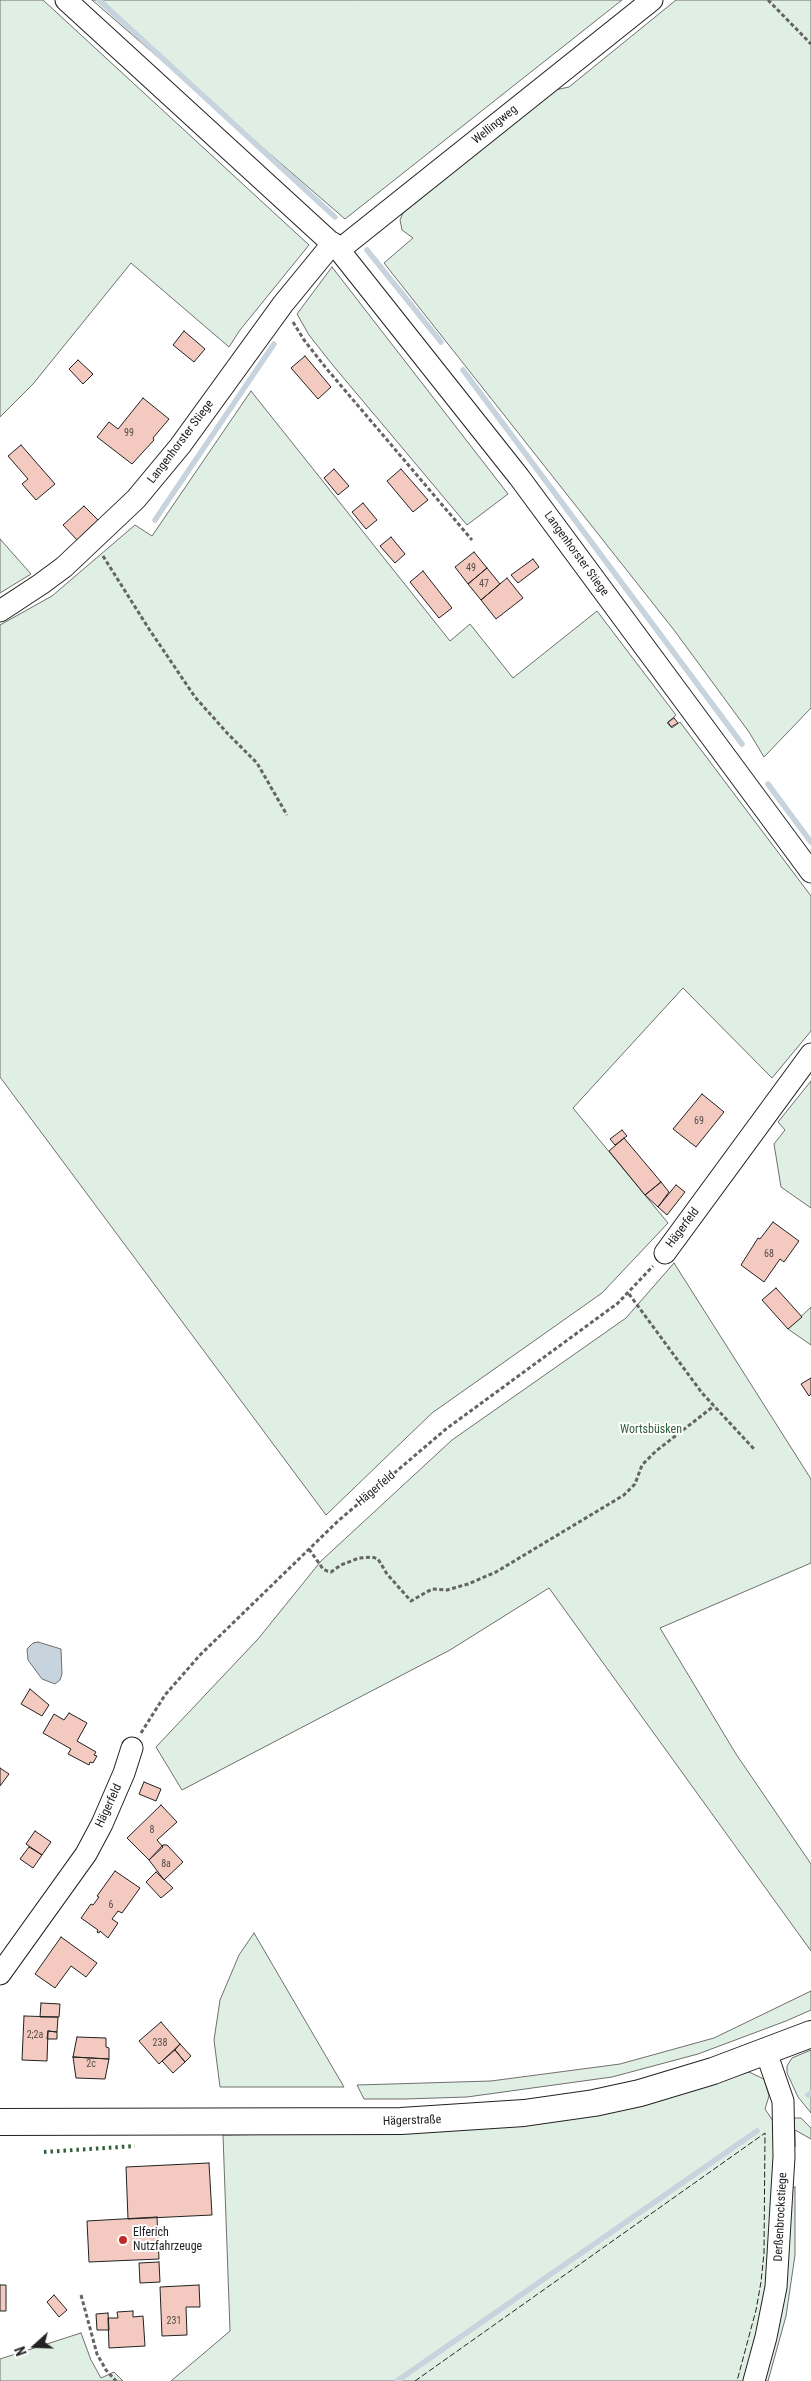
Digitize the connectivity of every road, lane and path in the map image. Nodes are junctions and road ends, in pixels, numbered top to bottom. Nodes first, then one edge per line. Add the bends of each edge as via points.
1 (66, 0) edge
2 (652, 0) edge
3 (768, 0) edge
4 (811, 44) edge
5 (336, 246) junction
6 (284, 304) junction
7 (472, 540) dead end
8 (93, 541) junction
9 (0, 611) edge
10 (287, 815) dead end
11 (811, 872) edge
12 (811, 1054) edge
13 (665, 1253) joint
14 (629, 1294) junction
15 (714, 1406) junction
16 (754, 1449) dead end
17 (309, 1548) junction
18 (132, 1748) joint
19 (0, 1974) edge
20 (811, 2034) edge
21 (766, 2052) junction
22 (0, 2122) edge
23 (81, 2296) dead end
24 (116, 2381) edge
25 (754, 2381) edge

1 - 5 street, Langenhorster Stiege
2 - 5 street, Wellingweg
3 - 4 path
5 - 6 street, Langenhorster Stiege
5 - 11 street, Langenhorster Stiege via 519,477
6 - 7 path via 304,340
6 - 8 street, Langenhorster Stiege via 180,446 136,499
8 - 9 street, Langenhorster Stiege via 41,584
8 - 10 path via 196,697 257,763
12 - 13 street, Hägerfeld
13 - 14 path, Hägerfeld
14 - 15 path
14 - 17 path, Hägerfeld via 446,1429
15 - 16 path
15 - 17 path via 656,1451 642,1465 635,1484 624,1495 496,1572 468,1584 447,1590 432,1589 411,1601 378,1559 359,1558 331,1572 323,1569
17 - 18 path, Hägerfeld via 165,1694
18 - 19 street, Hägerfeld via 102,1824 86,1854
20 - 21 main road, Hägerstraße
21 - 22 main road, Hägerstraße via 632,2095 491,2117 401,2122
21 - 25 street, Derßenbrockstiege via 783,2101 784,2157 776,2287
23 - 24 path via 97,2354

